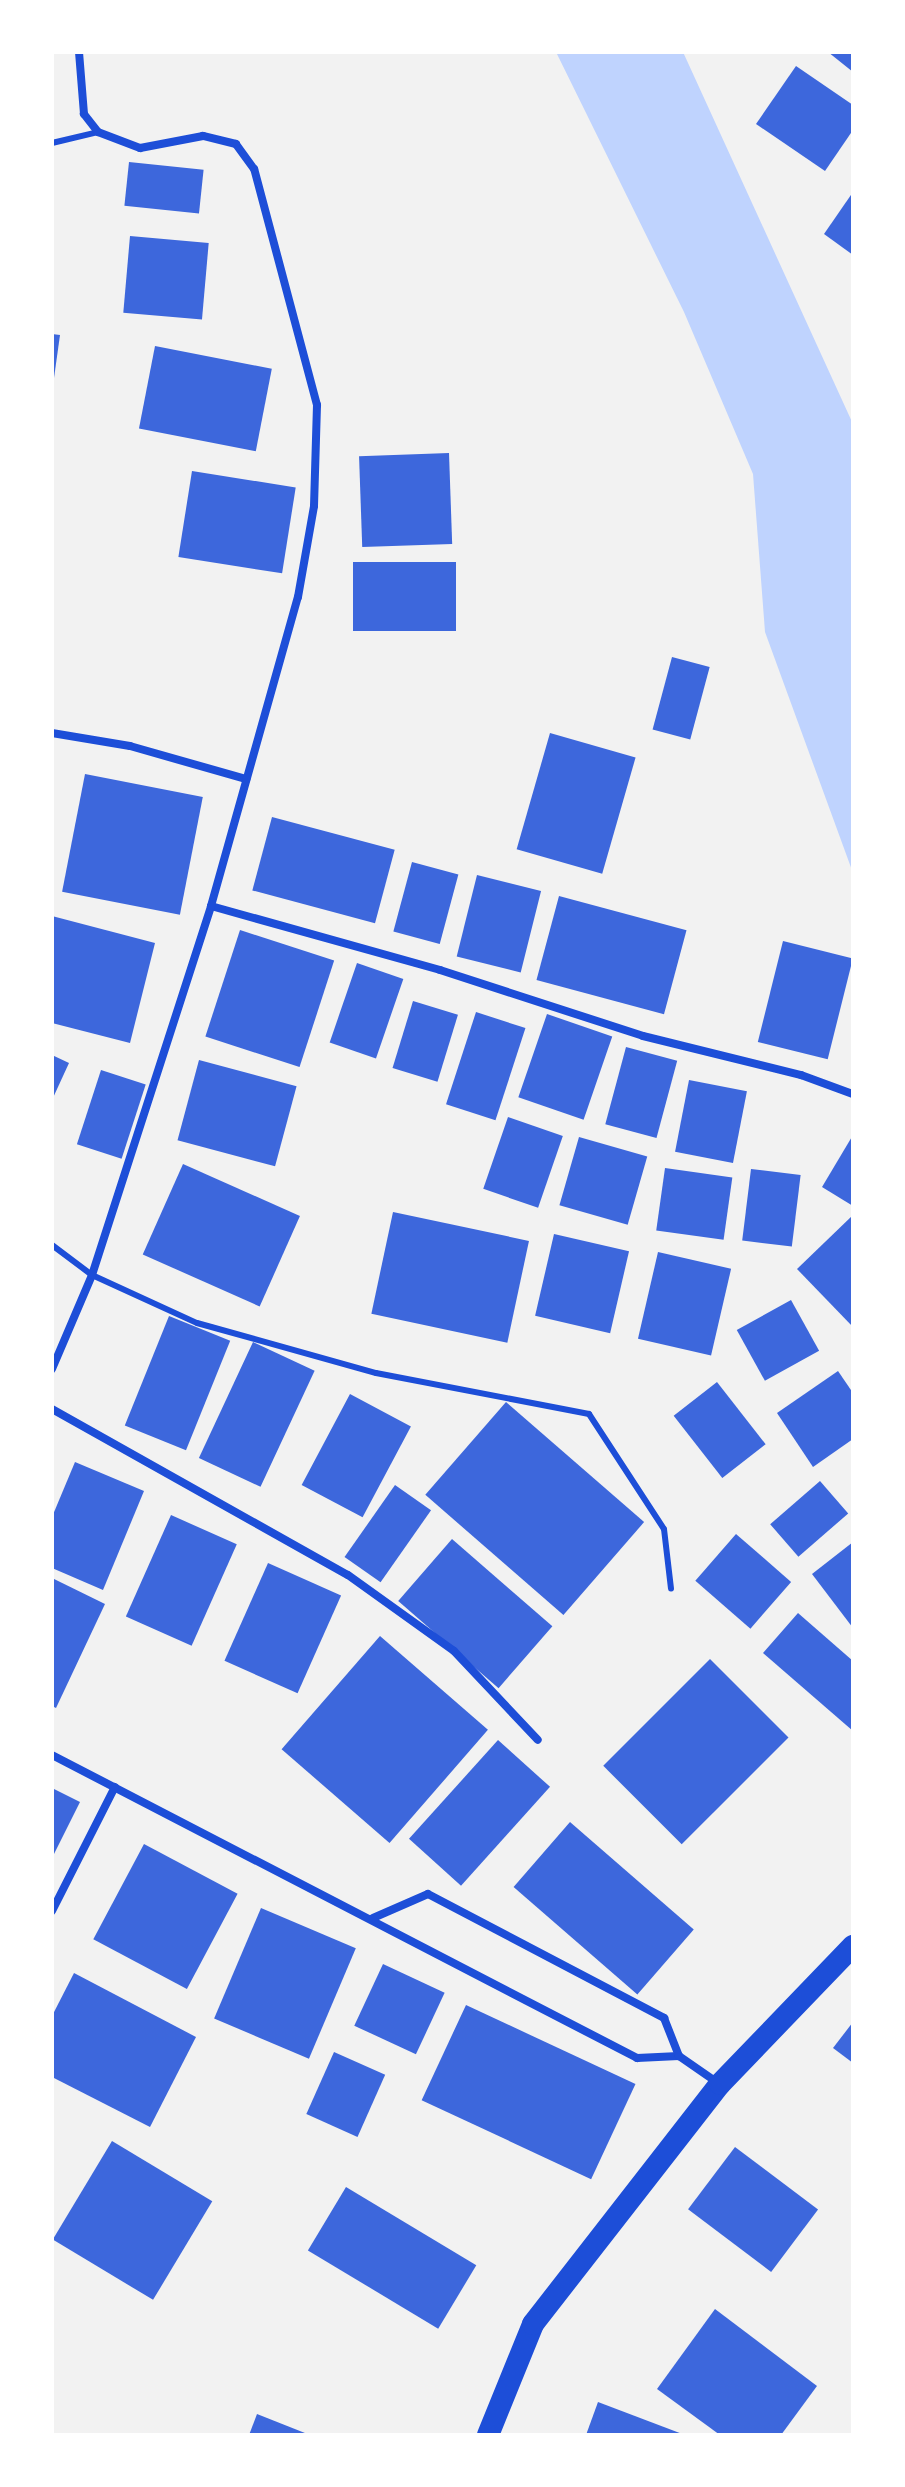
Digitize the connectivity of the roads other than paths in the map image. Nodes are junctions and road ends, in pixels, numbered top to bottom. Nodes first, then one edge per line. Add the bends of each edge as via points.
1 (79, 52) edge
2 (98, 132) junction
3 (52, 143) edge
4 (52, 733) edge
5 (246, 779) junction
6 (211, 906) junction
7 (853, 1094) edge
8 (52, 1245) edge
9 (92, 1275) junction
10 (52, 1369) edge
11 (52, 1409) edge
12 (671, 1589) dead end
13 (538, 1740) dead end
14 (52, 1755) edge
15 (115, 1787) junction
16 (52, 1911) edge
17 (373, 1918) junction
18 (853, 1946) edge
19 (679, 2056) junction
20 (720, 2084) junction
21 (488, 2435) edge

1 - 2 street via 84,114
2 - 3 lane
2 - 5 street via 140,148 203,136 236,144 254,169 317,405 314,506 298,597
4 - 5 street via 130,746
5 - 6 street
6 - 7 street
6 - 9 street
8 - 9 lane
9 - 10 street
9 - 12 lane via 197,1323 296,1352 589,1414 664,1529
11 - 13 street via 348,1575 454,1651
14 - 15 street
15 - 16 street
15 - 17 street
17 - 19 street via 637,2058
17 - 19 street via 428,1894 664,2018
18 - 20 highway
19 - 20 street
20 - 21 highway via 533,2324

